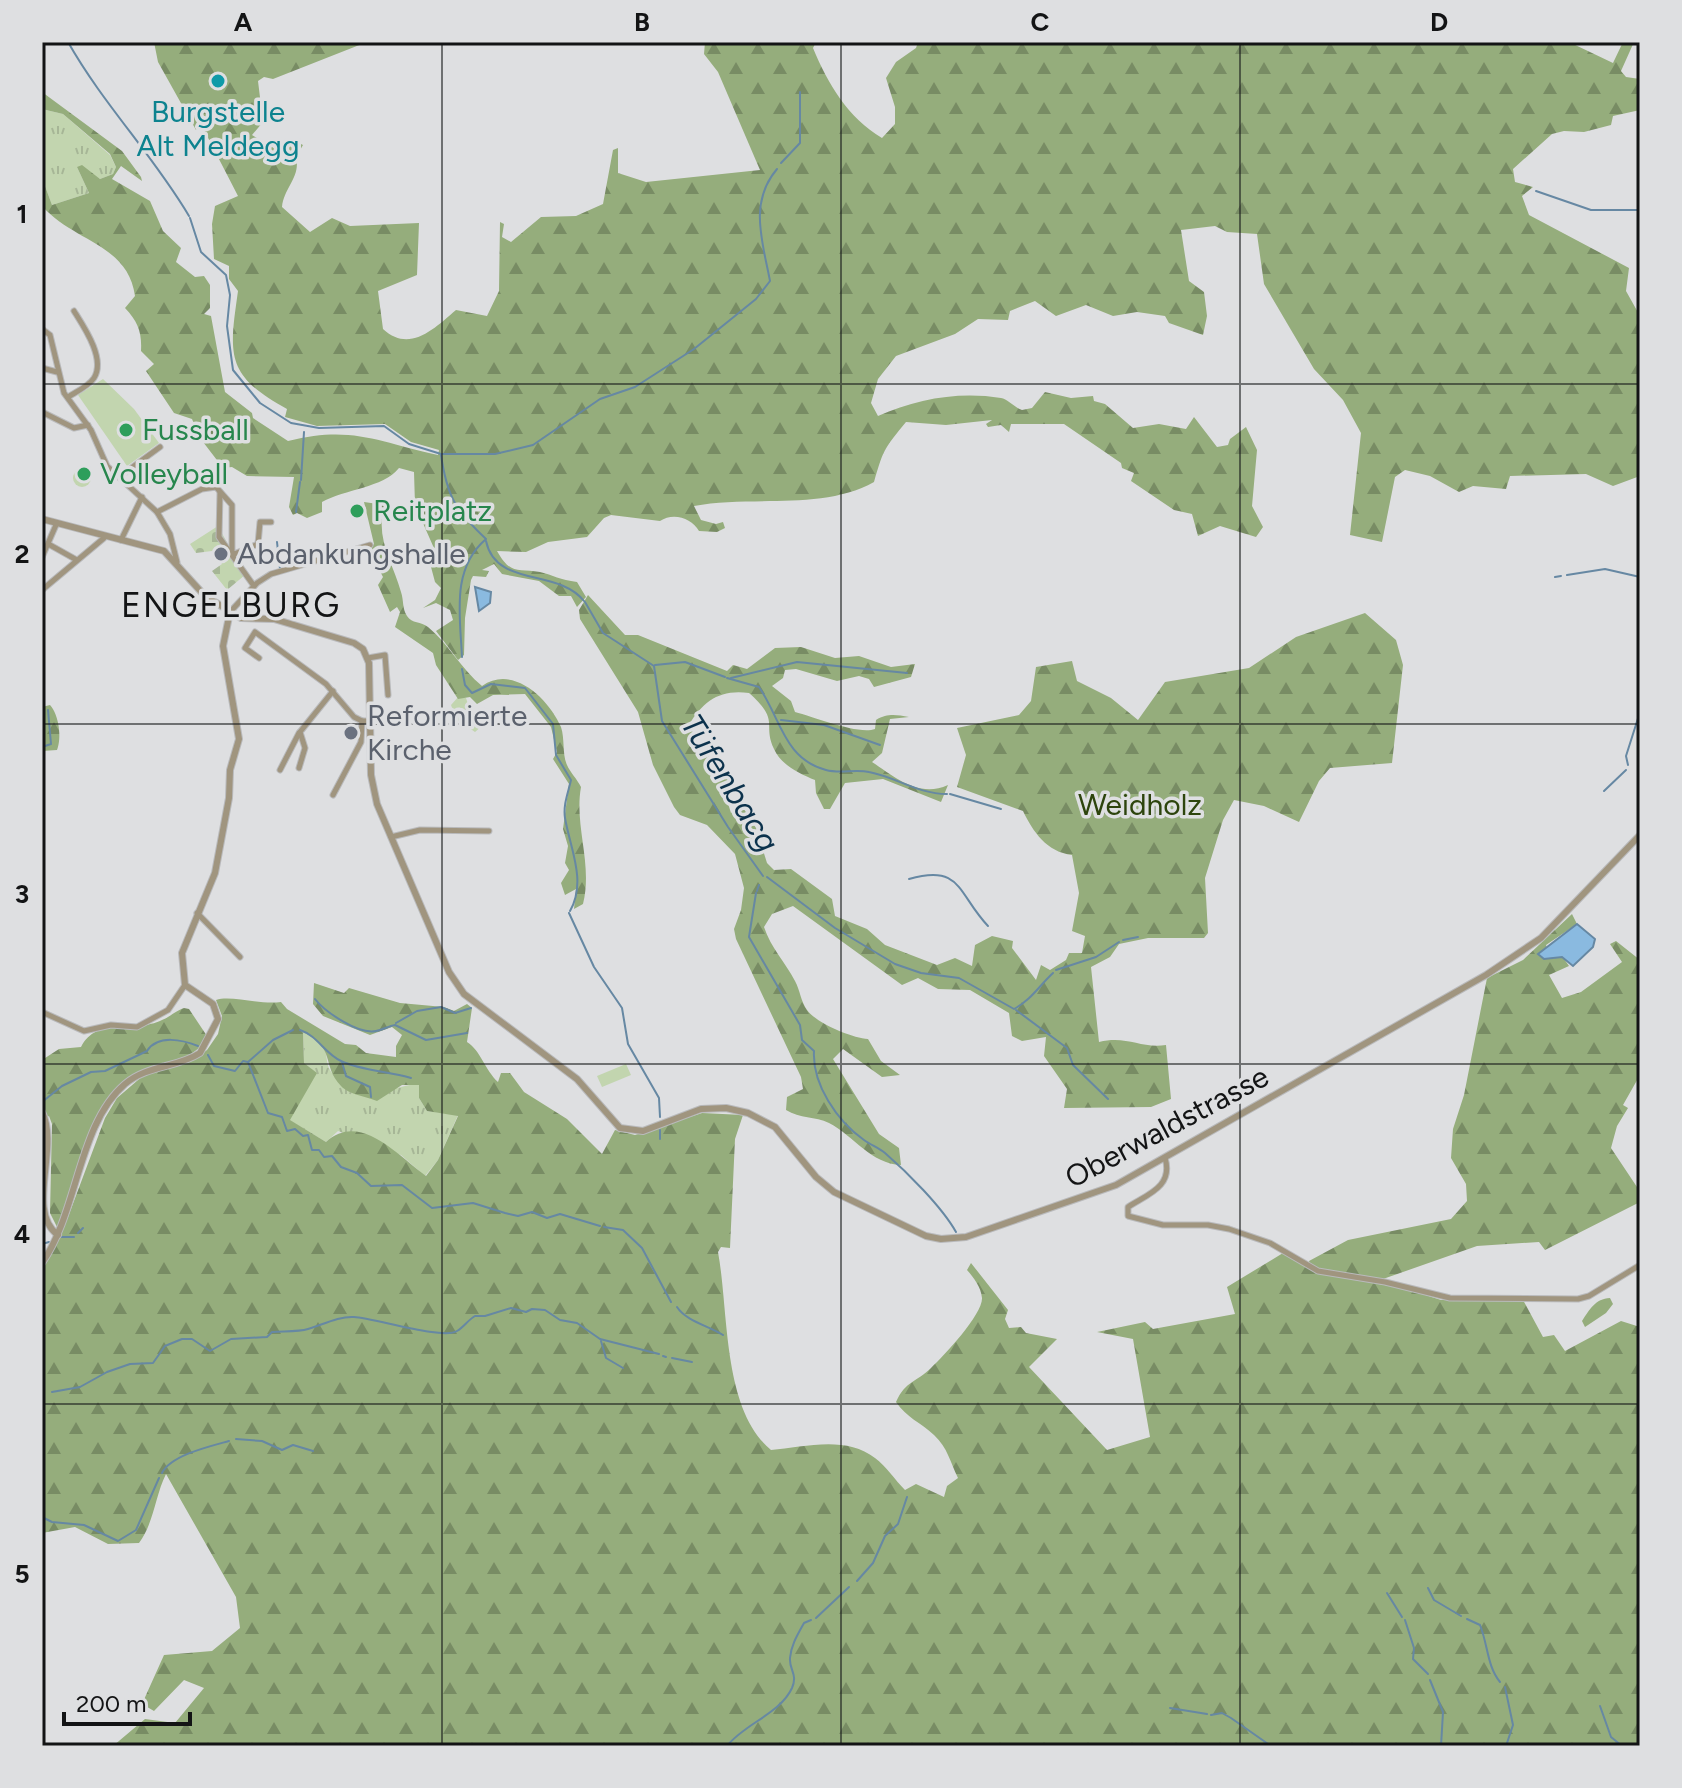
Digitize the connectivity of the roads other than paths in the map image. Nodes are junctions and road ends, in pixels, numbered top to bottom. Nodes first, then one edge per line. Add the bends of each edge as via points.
1 (74, 311) dead end
2 (42, 329) edge
3 (42, 368) edge
4 (57, 372) junction
5 (68, 397) junction
6 (42, 412) edge
7 (88, 425) junction
8 (160, 447) dead end
9 (119, 477) junction
10 (220, 492) junction
11 (142, 497) junction
12 (157, 512) junction
13 (42, 519) edge
14 (271, 522) dead end
15 (56, 525) junction
16 (104, 538) junction
17 (121, 541) junction
18 (267, 541) dead end
19 (258, 544) junction
20 (50, 545) junction
21 (370, 545) dead end
22 (232, 555) junction
23 (42, 557) edge
24 (75, 559) junction
25 (177, 562) junction
26 (254, 586) junction
27 (42, 590) edge
28 (230, 612) junction
29 (259, 658) dead end
30 (368, 658) junction
31 (333, 691) junction
32 (388, 695) dead end
33 (366, 721) junction
34 (300, 732) junction
35 (299, 768) dead end
36 (280, 770) dead end
37 (333, 795) dead end
38 (489, 831) dead end
39 (1640, 835) edge
40 (391, 837) junction
41 (197, 913) junction
42 (240, 957) dead end
43 (185, 985) junction
44 (42, 1012) edge
45 (42, 1112) edge
46 (1165, 1158) junction
47 (58, 1235) junction
48 (42, 1263) edge
49 (1640, 1265) edge

1 - 5 street via 90,340 97,370 92,381
2 - 4 street via 50,335
3 - 4 street
4 - 5 street
5 - 7 street
6 - 7 street via 74,428
7 - 9 street via 107,466
8 - 9 street
9 - 11 street
10 - 12 street via 208,487
10 - 22 street via 218,534
10 - 22 street via 232,505
11 - 12 street
11 - 17 street
12 - 25 street
13 - 15 street
14 - 19 street via 260,522
15 - 16 street
15 - 20 street
16 - 17 street
16 - 24 street
17 - 25 street via 159,549
18 - 19 street
19 - 22 street
20 - 23 street
20 - 24 street
21 - 26 street via 278,571
22 - 26 street
24 - 27 street
25 - 28 street via 205,596
26 - 28 street
28 - 30 street via 246,620 276,619 354,643
28 - 41 street via 223,646 239,739 219,856
29 - 31 street via 245,648 255,632
30 - 32 street via 386,657
30 - 33 street, Oberwaldstrasse
31 - 33 street via 354,717
31 - 34 street
33 - 37 street
33 - 40 street, Oberwaldstrasse via 377,804
34 - 35 street via 305,748
34 - 36 street
38 - 40 street via 413,831
39 - 46 street, Oberwaldstrasse via 1528,949
40 - 46 street, Oberwaldstrasse via 461,990 577,1079 624,1130 643,1131 701,1109 748,1113 775,1127 834,1192 926,1236 946,1239 1076,1202
41 - 42 street
41 - 43 street via 182,953
43 - 44 street via 168,1010 137,1027 84,1031
43 - 47 street via 216,1008 218,1019 209,1040 194,1057 137,1076 114,1095
45 - 47 street via 48,1139 43,1213
46 - 49 street via 1162,1183 1150,1197 1128,1207 1128,1216 1256,1236 1331,1275 1460,1300 1578,1299
47 - 48 street

